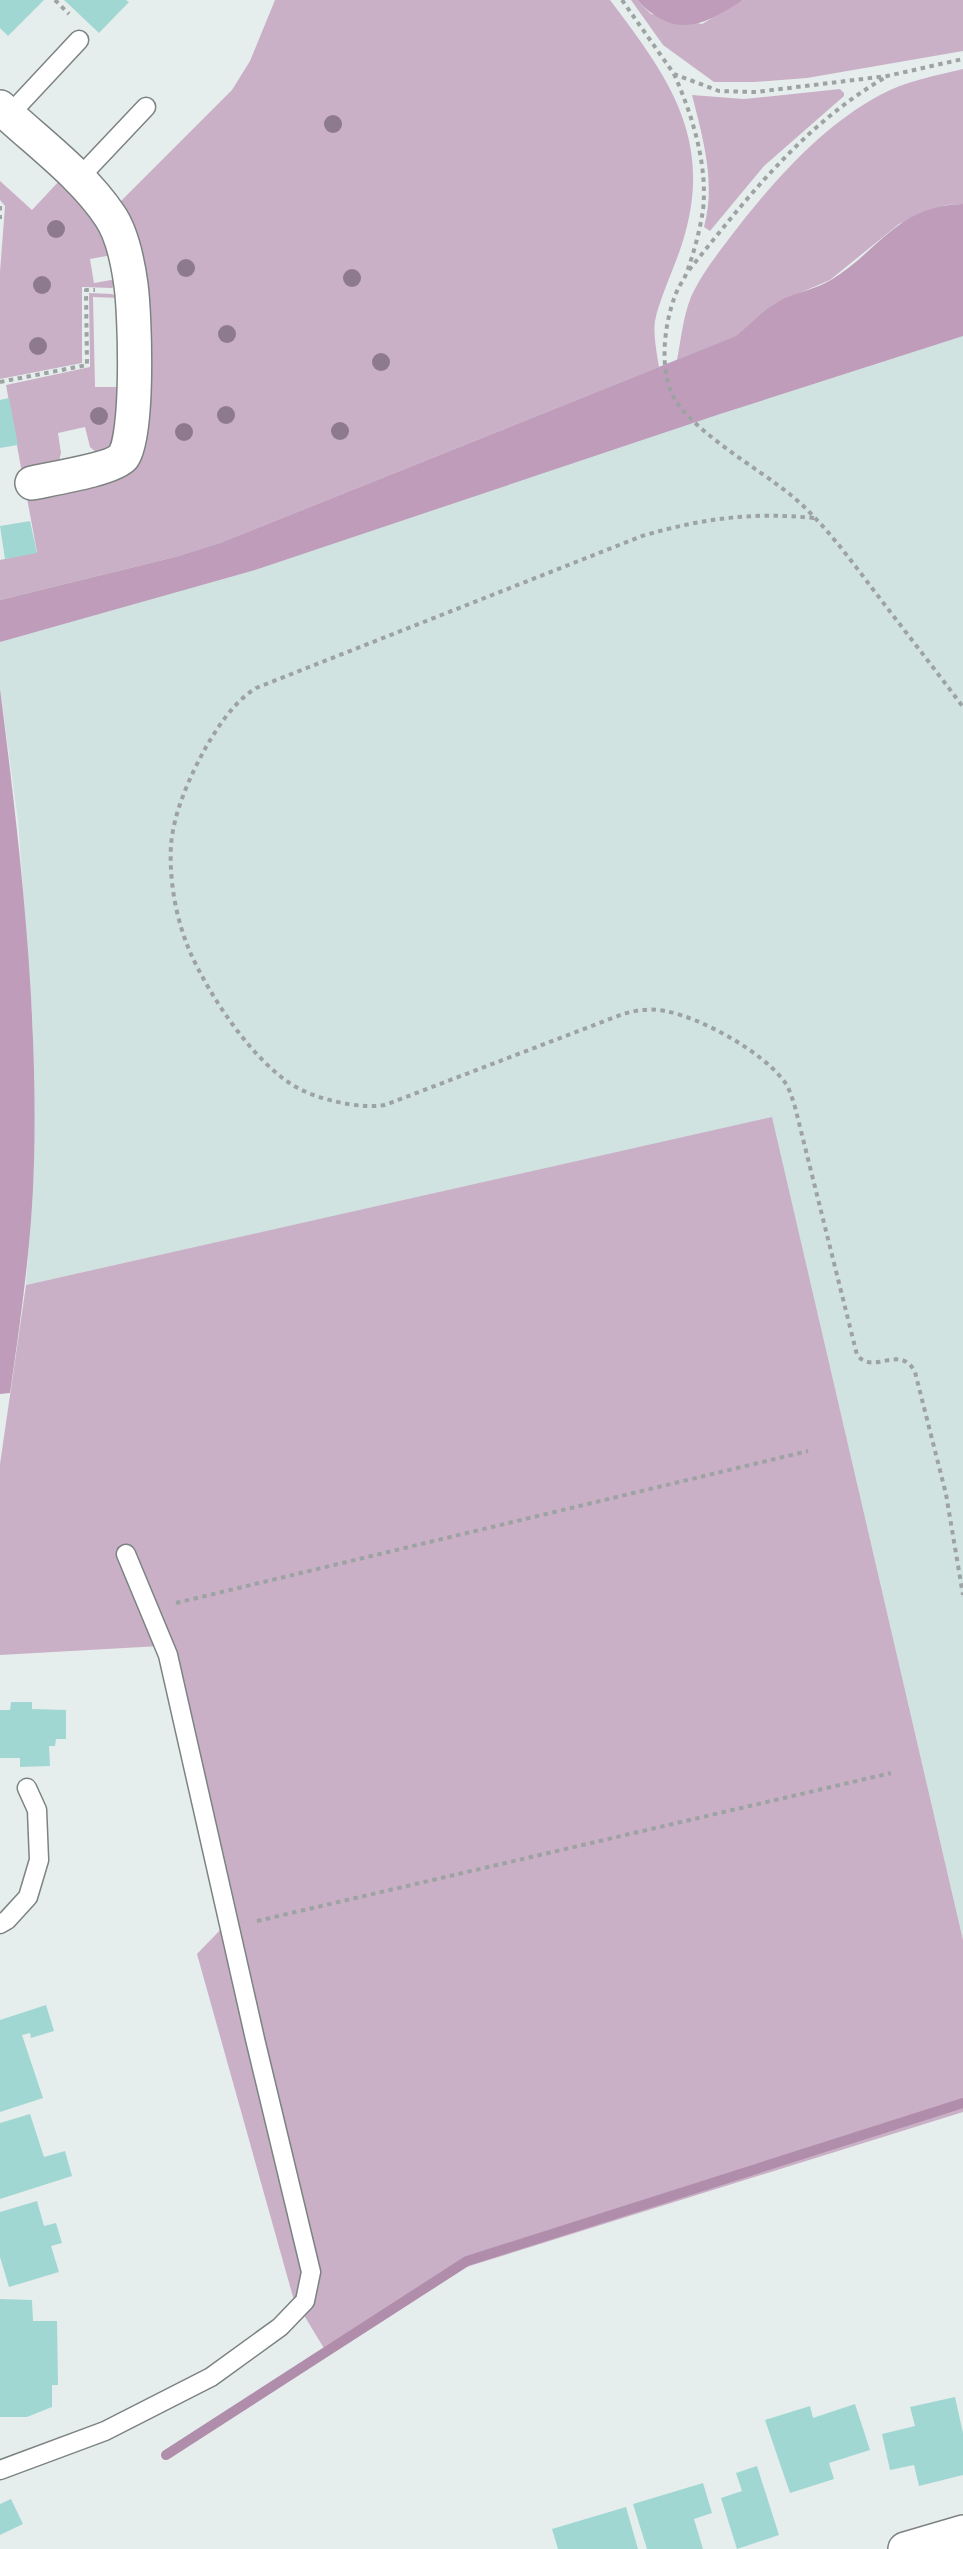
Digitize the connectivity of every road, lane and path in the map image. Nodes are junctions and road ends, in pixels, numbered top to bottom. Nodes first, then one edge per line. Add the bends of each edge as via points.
1 (622, 0) edge
2 (79, 40) dead end
3 (963, 59) edge
4 (674, 74) junction
5 (887, 76) junction
6 (146, 107) dead end
7 (4, 111) edge
8 (78, 179) junction
9 (0, 206) edge
10 (0, 219) edge
11 (687, 273) junction
12 (132, 291) junction
13 (0, 382) edge
14 (32, 483) dead end
15 (814, 518) junction
16 (963, 707) edge
17 (808, 1451) dead end
18 (126, 1554) dead end
19 (963, 1595) edge
20 (149, 1610) junction
21 (891, 1773) dead end
22 (27, 1788) dead end
23 (0, 1924) edge
24 (230, 1928) junction
25 (0, 2470) edge
26 (963, 2532) edge
27 (905, 2549) edge

1 - 4 path
2 - 7 lane
3 - 5 path
4 - 5 path via 706,88 732,93
4 - 11 path via 693,128 703,188 703,209
5 - 11 path via 837,108 783,158
6 - 8 lane
7 - 8 street
8 - 12 street via 111,218 123,248
9 - 10 path
11 - 15 path via 669,314 665,358 670,389 691,419 771,479
12 - 13 path via 86,290 87,365
12 - 14 street via 133,389 131,432 125,455 108,466
15 - 16 path
15 - 19 path via 732,516 642,536 256,688 237,702 191,776 173,833 174,894 190,953 233,1023 281,1077 325,1099 363,1106 385,1105 643,1009 666,1011 701,1023 775,1071 788,1088 795,1107 857,1355 865,1362 902,1359 915,1371 946,1494
17 - 20 path
18 - 20 lane
20 - 24 lane via 168,1655
21 - 24 path
22 - 23 lane via 37,1810 39,1860 28,1897
24 - 25 lane via 311,2271 305,2301 280,2327 211,2377 105,2431
26 - 27 street

